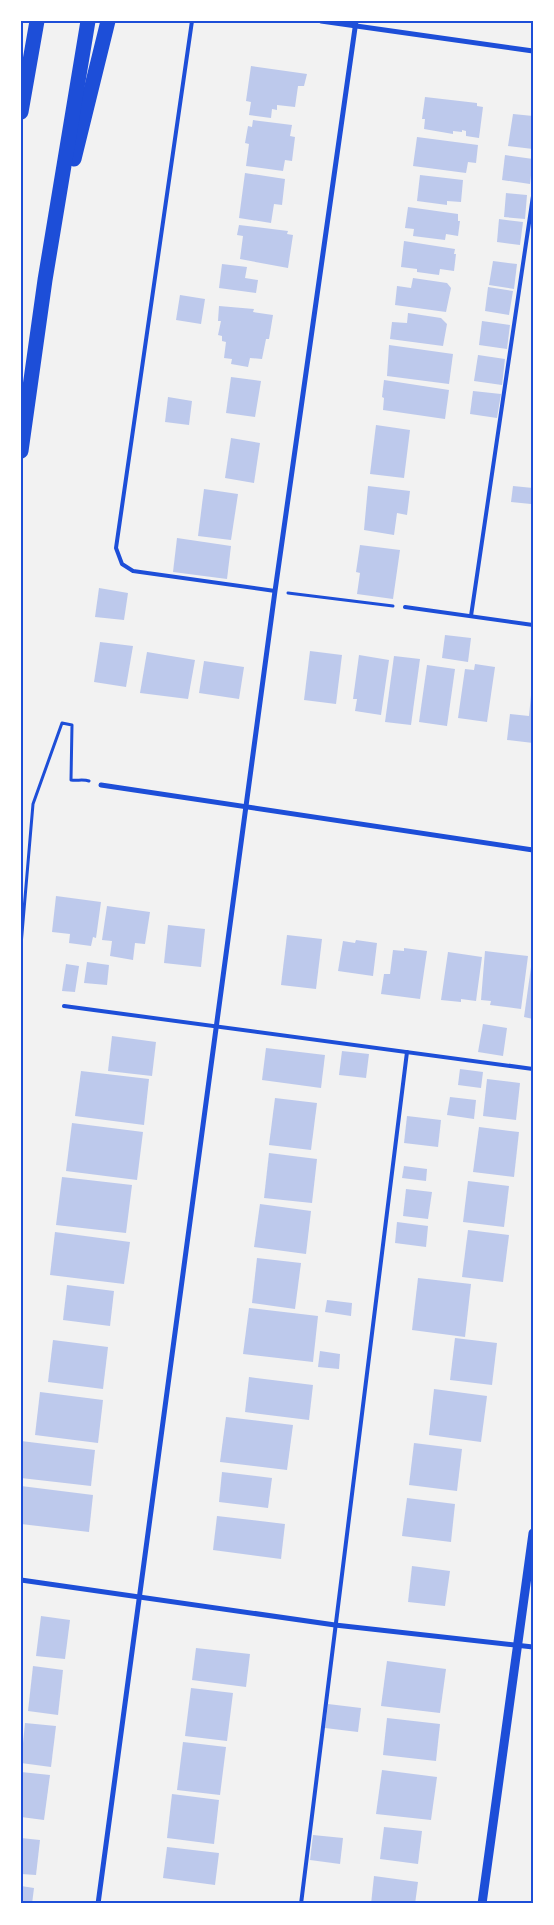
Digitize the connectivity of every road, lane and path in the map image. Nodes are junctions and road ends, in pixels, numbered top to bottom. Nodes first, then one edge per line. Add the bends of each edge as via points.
1 (37, 21) edge
2 (88, 21) edge
3 (108, 21) edge
4 (192, 21) edge
5 (321, 21) edge
6 (356, 24) edge
7 (533, 51) edge
8 (21, 112) edge
9 (533, 196) edge
10 (45, 280) junction
11 (21, 451) edge
12 (275, 591) junction
13 (405, 607) joint
14 (472, 616) junction
15 (533, 625) edge
16 (71, 780) dead end
17 (101, 785) dead end
18 (246, 806) junction
19 (533, 850) edge
20 (21, 945) edge
21 (64, 1006) dead end
22 (217, 1027) junction
23 (407, 1052) junction
24 (533, 1070) edge
25 (533, 1533) edge
26 (21, 1580) edge
27 (140, 1597) junction
28 (335, 1625) junction
29 (516, 1645) junction
30 (533, 1647) edge
31 (98, 1904) edge
32 (301, 1904) edge
33 (482, 1904) edge

1 - 8 highway
2 - 10 highway
3 - 10 highway
4 - 12 lane via 116,548 122,564 141,573
5 - 6 street
6 - 7 street
6 - 12 street
9 - 14 lane
10 - 11 highway
12 - 13 path
12 - 18 street
13 - 14 lane
14 - 15 lane
16 - 20 path via 72,725 62,723 34,804
17 - 18 street
18 - 19 street
18 - 22 street
21 - 22 lane
22 - 23 lane
22 - 27 street
23 - 24 lane
23 - 28 lane
25 - 29 street
26 - 27 street
27 - 28 street
27 - 31 street
28 - 29 street
28 - 32 lane
29 - 30 street
29 - 33 street

